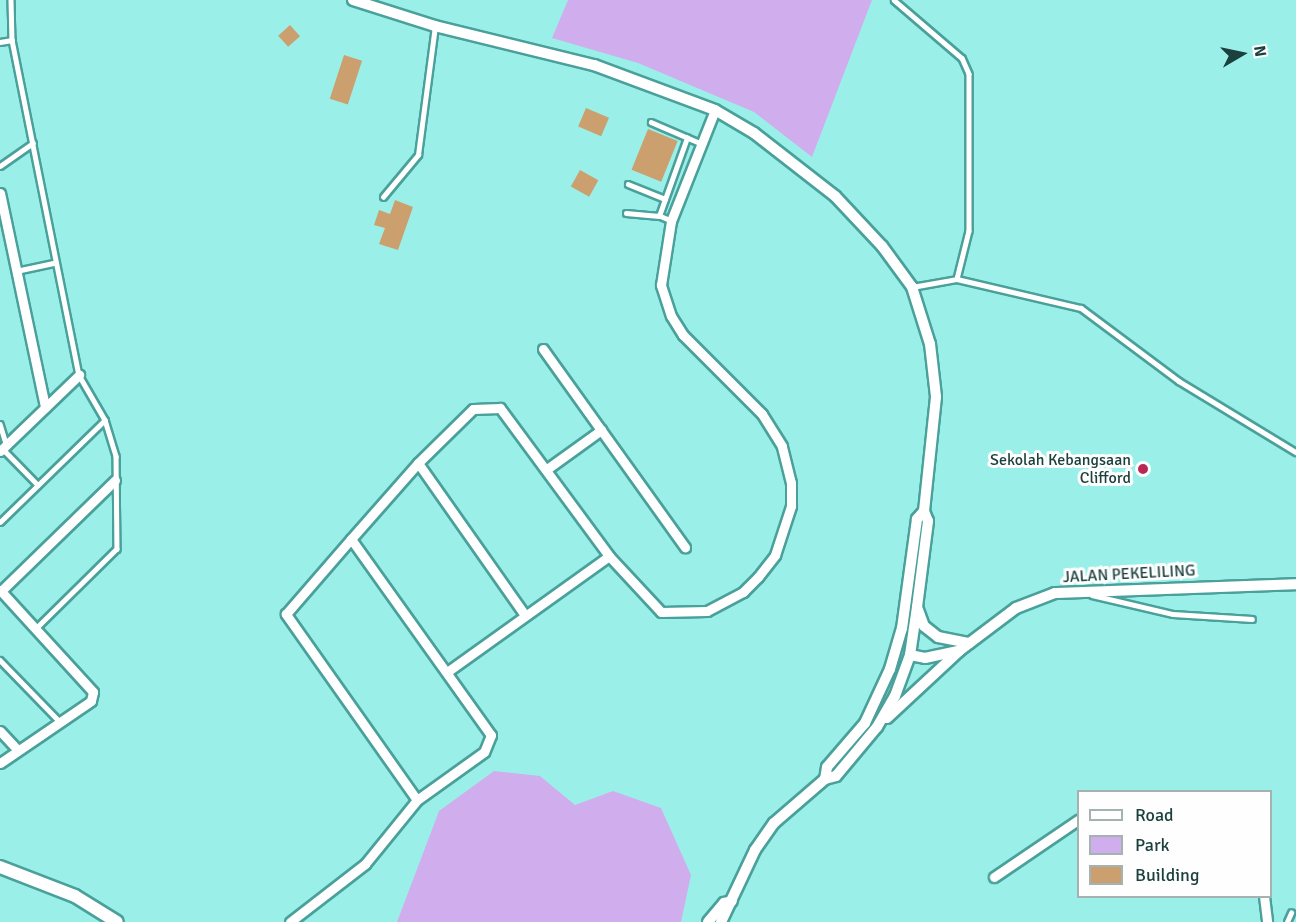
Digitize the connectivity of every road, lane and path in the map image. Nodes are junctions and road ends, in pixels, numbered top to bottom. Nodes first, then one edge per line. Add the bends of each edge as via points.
1 (11, 0) edge
2 (353, 0) edge
3 (894, 0) edge
4 (435, 26) junction
5 (12, 40) junction
6 (0, 42) edge
7 (715, 110) junction
8 (651, 122) dead end
9 (687, 138) junction
10 (33, 143) junction
11 (702, 144) junction
12 (0, 166) edge
13 (628, 184) dead end
14 (0, 193) edge
15 (383, 196) dead end
16 (665, 199) junction
17 (626, 213) dead end
18 (659, 216) junction
19 (671, 221) junction
20 (54, 263) junction
21 (16, 271) junction
22 (957, 279) junction
23 (912, 287) junction
24 (543, 349) dead end
25 (79, 375) junction
26 (45, 407) junction
27 (105, 420) junction
28 (0, 424) edge
29 (601, 430) junction
30 (3, 448) edge
31 (1296, 452) edge
32 (418, 463) junction
33 (547, 470) junction
34 (115, 480) junction
35 (38, 485) junction
36 (924, 511) junction
37 (0, 522) edge
38 (351, 539) junction
39 (685, 547) dead end
40 (609, 556) junction
41 (1296, 584) edge
42 (1078, 589) junction
43 (0, 591) edge
44 (917, 607) junction
45 (525, 615) junction
46 (1252, 619) dead end
47 (37, 628) junction
48 (902, 628) junction
49 (969, 643) junction
50 (959, 651) junction
51 (910, 655) junction
52 (0, 660) edge
53 (890, 669) junction
54 (447, 672) junction
55 (60, 723) junction
56 (877, 727) junction
57 (0, 731) edge
58 (18, 750) junction
59 (0, 763) edge
60 (825, 779) junction
61 (417, 800) junction
62 (1077, 821) edge
63 (0, 867) edge
64 (994, 877) dead end
65 (1264, 898) edge
66 (732, 901) junction
67 (1291, 913) dead end
68 (117, 922) edge
69 (290, 922) edge
70 (708, 922) edge
71 (721, 922) edge
72 (1267, 922) edge
73 (1287, 922) edge

1 - 5 lane
2 - 4 street
3 - 22 lane via 962,58 969,74 969,231
4 - 7 street via 594,65
4 - 15 lane via 418,155
5 - 6 lane
5 - 10 lane
7 - 11 street
7 - 23 street via 754,133 835,195 882,246
8 - 9 lane
9 - 11 lane
9 - 16 lane
10 - 12 lane
10 - 20 lane
11 - 19 street
13 - 16 lane
14 - 21 street
16 - 18 lane
17 - 18 lane
18 - 19 lane
19 - 40 street via 661,268 665,302 697,352 774,430 788,464 791,506 775,555 758,577 743,592 707,611 661,612
20 - 21 lane
20 - 25 lane
21 - 26 street
22 - 23 lane
22 - 31 lane via 1081,308 1179,381
23 - 36 street via 930,344 936,397
24 - 29 street
25 - 26 street
25 - 27 lane
26 - 30 street
27 - 34 lane via 115,448
27 - 35 lane
28 - 30 lane
29 - 33 street
29 - 39 street
30 - 35 lane
32 - 33 street via 461,417 492,406 500,408
32 - 38 street
32 - 45 street
33 - 40 street
34 - 43 street
34 - 47 lane via 117,549
35 - 37 lane
36 - 44 street via 928,521
36 - 48 street via 917,519
38 - 54 street
38 - 61 street via 286,614
40 - 45 street
41 - 42 street, JALAN PEKELILING
42 - 46 lane via 1145,610
42 - 49 street, JALAN PEKELILING via 1016,608
43 - 47 street
44 - 49 street via 924,626 938,637
44 - 51 street
45 - 54 street
47 - 55 street via 93,692 91,701
48 - 51 street
48 - 53 street
49 - 50 street, JALAN PEKELILING
50 - 51 street, JALAN PEKELILING via 925,658
50 - 56 street
51 - 53 street
51 - 56 street via 895,696
52 - 55 lane
53 - 60 street via 865,723 827,767
54 - 61 street via 490,730 491,740 484,752
55 - 58 street
56 - 60 street via 836,776
57 - 58 street
58 - 59 street
60 - 66 street via 774,823 754,850
61 - 69 street via 365,864
62 - 64 street
63 - 68 main road via 75,896
65 - 72 street
66 - 70 street via 724,903
66 - 71 street
67 - 73 lane

